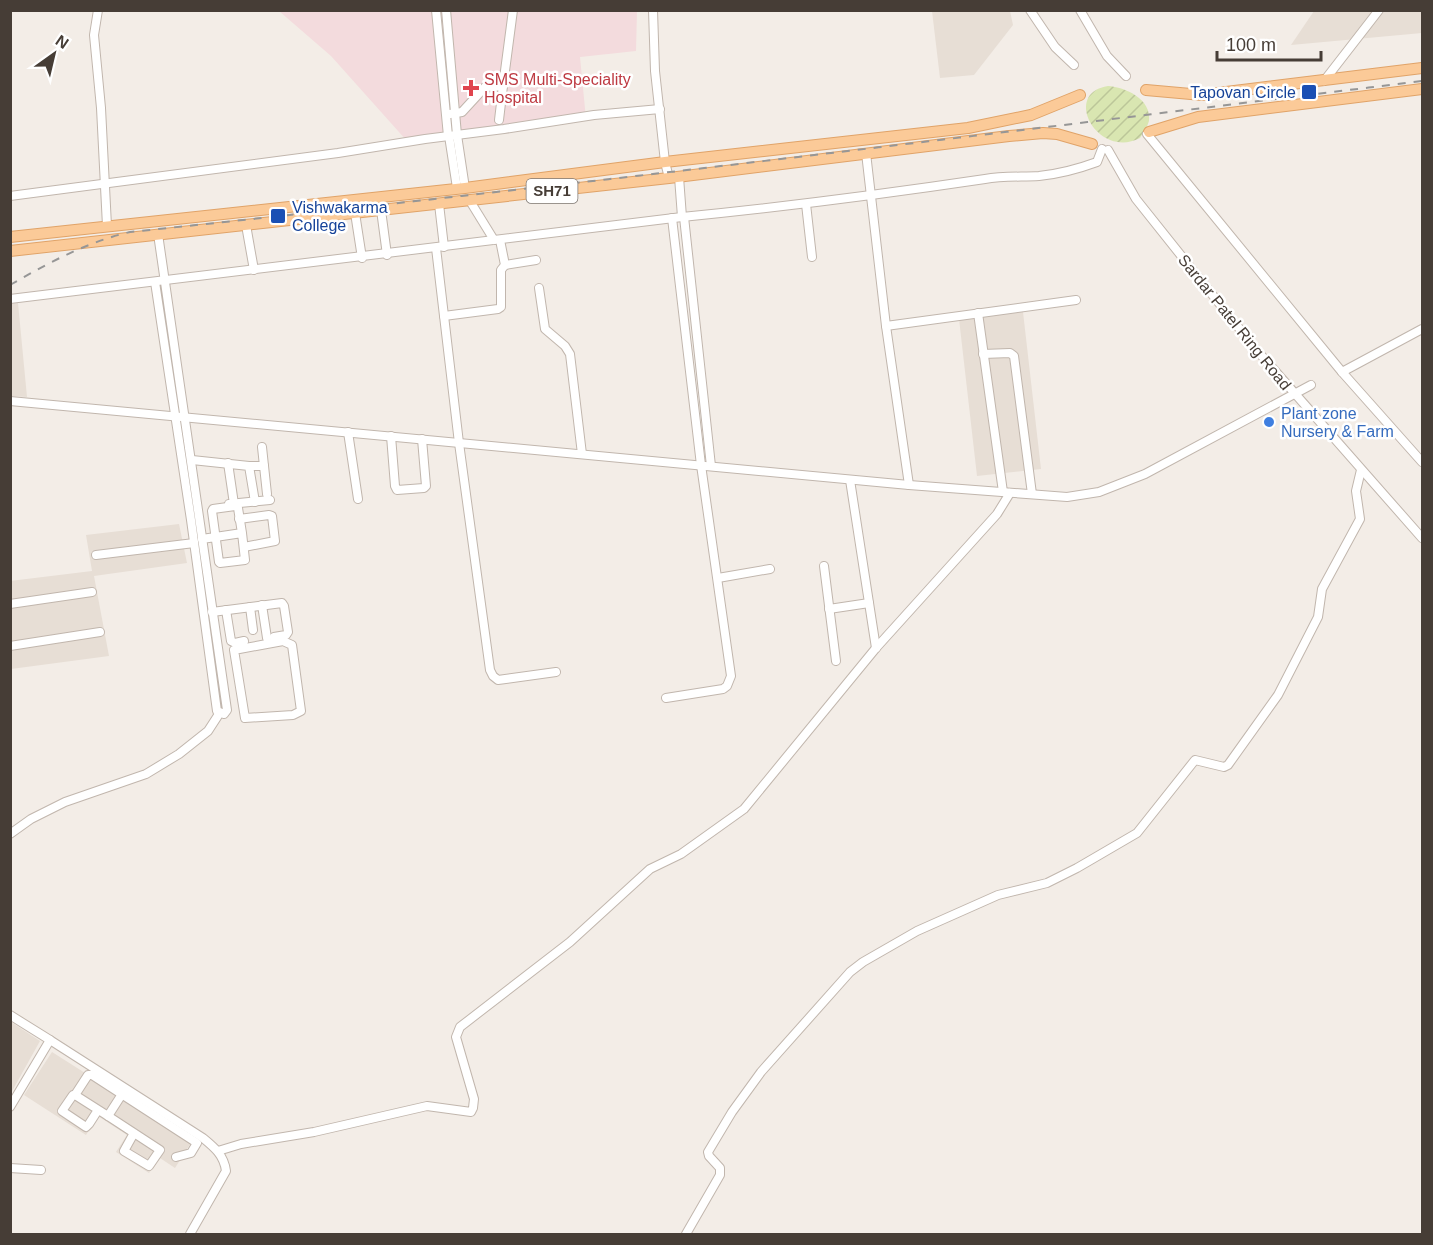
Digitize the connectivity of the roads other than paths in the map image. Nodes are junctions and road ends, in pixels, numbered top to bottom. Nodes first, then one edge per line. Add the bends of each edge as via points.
1 (98, 10) edge
2 (436, 10) edge
3 (446, 10) edge
4 (513, 10) edge
5 (653, 10) edge
6 (1030, 10) edge
7 (1080, 10) edge
8 (1379, 10) edge
9 (1074, 65) dead end
10 (1422, 68) edge
11 (1126, 76) dead end
12 (1324, 81) junction
13 (504, 86) junction
14 (1422, 89) edge
15 (1146, 90) dead end
16 (1080, 95) dead end
17 (660, 109) junction
18 (451, 114) junction
19 (499, 120) dead end
20 (1148, 133) joint
21 (451, 135) junction
22 (1101, 148) junction
23 (866, 153) junction
24 (664, 162) junction
25 (674, 178) junction
26 (104, 184) junction
27 (461, 188) junction
28 (10, 195) edge
29 (872, 196) junction
30 (470, 201) junction
31 (439, 204) junction
32 (806, 204) junction
33 (381, 210) junction
34 (355, 213) junction
35 (679, 217) junction
36 (246, 225) junction
37 (107, 226) junction
38 (158, 234) junction
39 (10, 237) edge
40 (497, 240) junction
41 (440, 248) junction
42 (10, 251) edge
43 (387, 255) junction
44 (812, 257) dead end
45 (362, 258) junction
46 (536, 260) dead end
47 (505, 265) junction
48 (255, 270) junction
49 (166, 281) junction
50 (155, 282) junction
51 (539, 288) dead end
52 (10, 299) edge
53 (1076, 300) dead end
54 (978, 313) junction
55 (444, 316) junction
56 (886, 326) junction
57 (1422, 329) edge
58 (983, 354) junction
59 (1342, 372) junction
60 (1311, 385) dead end
61 (1294, 394) junction
62 (10, 400) edge
63 (175, 416) junction
64 (184, 417) junction
65 (348, 432) junction
66 (391, 436) junction
67 (422, 439) junction
68 (459, 443) junction
69 (262, 447) dead end
70 (582, 454) junction
71 (192, 460) junction
72 (1422, 462) edge
73 (228, 463) junction
74 (249, 466) junction
75 (264, 466) junction
76 (706, 466) junction
77 (1361, 470) junction
78 (850, 480) junction
79 (909, 485) junction
80 (1006, 493) junction
81 (1032, 494) junction
82 (358, 499) dead end
83 (255, 502) junction
84 (234, 504) junction
85 (217, 505) dead end
86 (239, 519) junction
87 (242, 534) junction
88 (215, 537) junction
89 (1422, 538) edge
90 (198, 541) junction
91 (244, 547) junction
92 (96, 555) dead end
93 (824, 566) dead end
94 (770, 569) dead end
95 (718, 578) junction
96 (92, 592) dead end
97 (869, 603) junction
98 (10, 604) edge
99 (262, 605) junction
100 (250, 607) junction
101 (830, 609) junction
102 (226, 610) junction
103 (213, 612) junction
104 (253, 630) dead end
105 (100, 632) dead end
106 (230, 634) junction
107 (216, 636) junction
108 (267, 638) junction
109 (10, 646) edge
110 (876, 648) junction
111 (836, 661) dead end
112 (556, 672) dead end
113 (239, 684) junction
114 (224, 687) junction
115 (666, 698) dead end
116 (219, 714) junction
117 (10, 834) edge
118 (10, 1015) edge
119 (50, 1040) junction
120 (124, 1091) junction
121 (75, 1095) junction
122 (10, 1107) edge
123 (98, 1110) junction
124 (108, 1116) junction
125 (134, 1133) junction
126 (199, 1140) junction
127 (160, 1150) junction
128 (218, 1151) junction
129 (10, 1168) edge
130 (41, 1170) dead end
131 (190, 1234) edge
132 (686, 1234) edge

1 - 26 street via 94,35
2 - 18 street
3 - 18 street
4 - 13 street
5 - 17 street
6 - 9 street
7 - 11 street via 1103,50
8 - 12 street
10 - 12 main road
12 - 15 main road via 1202,95
13 - 18 street via 485,87 462,112
13 - 19 street
14 - 20 main road via 1198,117
16 - 24 main road, SH71 via 1031,115 968,128
17 - 21 street
17 - 24 street
18 - 21 street
20 - 59 street
21 - 26 street
21 - 27 street
22 - 23 main road, SH71 via 1043,133
22 - 29 street via 1096,162 1080,169
22 - 61 street, Sardar Patel Ring Road via 1136,199
23 - 25 main road, SH71
23 - 29 street
24 - 25 street
24 - 27 main road, SH71
25 - 30 main road, SH71
25 - 35 street
26 - 28 street
26 - 37 street
27 - 37 main road, SH71
29 - 32 street
29 - 56 street
30 - 31 main road, SH71
30 - 40 street
31 - 33 main road, SH71
31 - 41 street
32 - 35 street
32 - 44 street
33 - 34 main road, SH71
33 - 43 street
34 - 36 main road, SH71
34 - 45 street
35 - 40 street
35 - 76 street
36 - 38 main road, SH71
36 - 48 street
37 - 39 main road, SH71
38 - 42 main road, SH71
38 - 49 street
40 - 41 street
40 - 47 street
41 - 43 street
41 - 55 street
43 - 45 street
45 - 48 street
46 - 47 street
47 - 55 street via 501,270 501,307
48 - 49 street
49 - 50 street
49 - 64 street
50 - 52 street
50 - 63 street
51 - 70 street via 545,329 570,354
53 - 54 street
54 - 56 street
54 - 58 street
55 - 68 street
56 - 79 street
57 - 59 street
58 - 80 street
58 - 81 street via 1014,356
59 - 72 street
60 - 61 street
61 - 77 street, Sardar Patel Ring Road
61 - 81 street via 1117,486 1083,495
62 - 63 street
63 - 64 street
63 - 90 street
64 - 65 street
64 - 71 street
65 - 66 street
65 - 82 street
66 - 67 street
66 - 67 street via 397,490 426,486
67 - 68 street
68 - 70 street
68 - 112 street via 490,670 498,680
69 - 75 street
70 - 76 street
71 - 73 street
71 - 90 street
73 - 74 street
73 - 84 street
74 - 75 street
74 - 83 street
75 - 83 street via 269,497
76 - 78 street
76 - 95 street
77 - 89 street, Sardar Patel Ring Road
77 - 132 street via 1356,491 1360,517 1322,589 1318,617 1278,695 1228,765 1195,760 1137,833 1047,883 998,896 917,931 850,972 761,1072 728,1119 708,1152 720,1168 720,1175
78 - 79 street
78 - 97 street
79 - 80 street
80 - 81 street
80 - 110 street via 997,514
83 - 84 street
84 - 85 street
86 - 87 street
86 - 88 street via 235,506 213,509
86 - 91 street via 270,515 274,532 274,542
87 - 88 street
87 - 91 street
88 - 90 street
88 - 91 street via 220,564 245,561
90 - 92 street
90 - 103 street
90 - 116 street
93 - 101 street
94 - 95 street
95 - 115 street via 730,681 716,692
96 - 98 street
97 - 101 street
97 - 110 street
99 - 100 street
99 - 108 street
99 - 108 street via 279,602 284,606 288,634
100 - 102 street
100 - 104 street
101 - 111 street
102 - 103 street
102 - 106 street
103 - 107 street
105 - 109 street
106 - 107 street
106 - 108 street via 233,643
107 - 114 street
110 - 128 street via 744,809 681,854 650,869 570,942 460,1027 456,1037 474,1099 471,1112 427,1106
113 - 113 street via 235,649 287,641 292,645 301,711 245,718
113 - 114 street
114 - 116 street via 227,710
116 - 117 street via 208,731 145,774 65,802
118 - 119 street
119 - 120 street
119 - 122 street
120 - 121 street via 90,1074
120 - 124 street
120 - 126 street
121 - 123 street
121 - 123 street via 62,1111 86,1127
123 - 124 street
124 - 125 street
125 - 127 street
125 - 127 street via 125,1152 147,1166
126 - 127 street via 191,1153 174,1157
126 - 128 street
128 - 131 street via 226,1171
129 - 130 street

